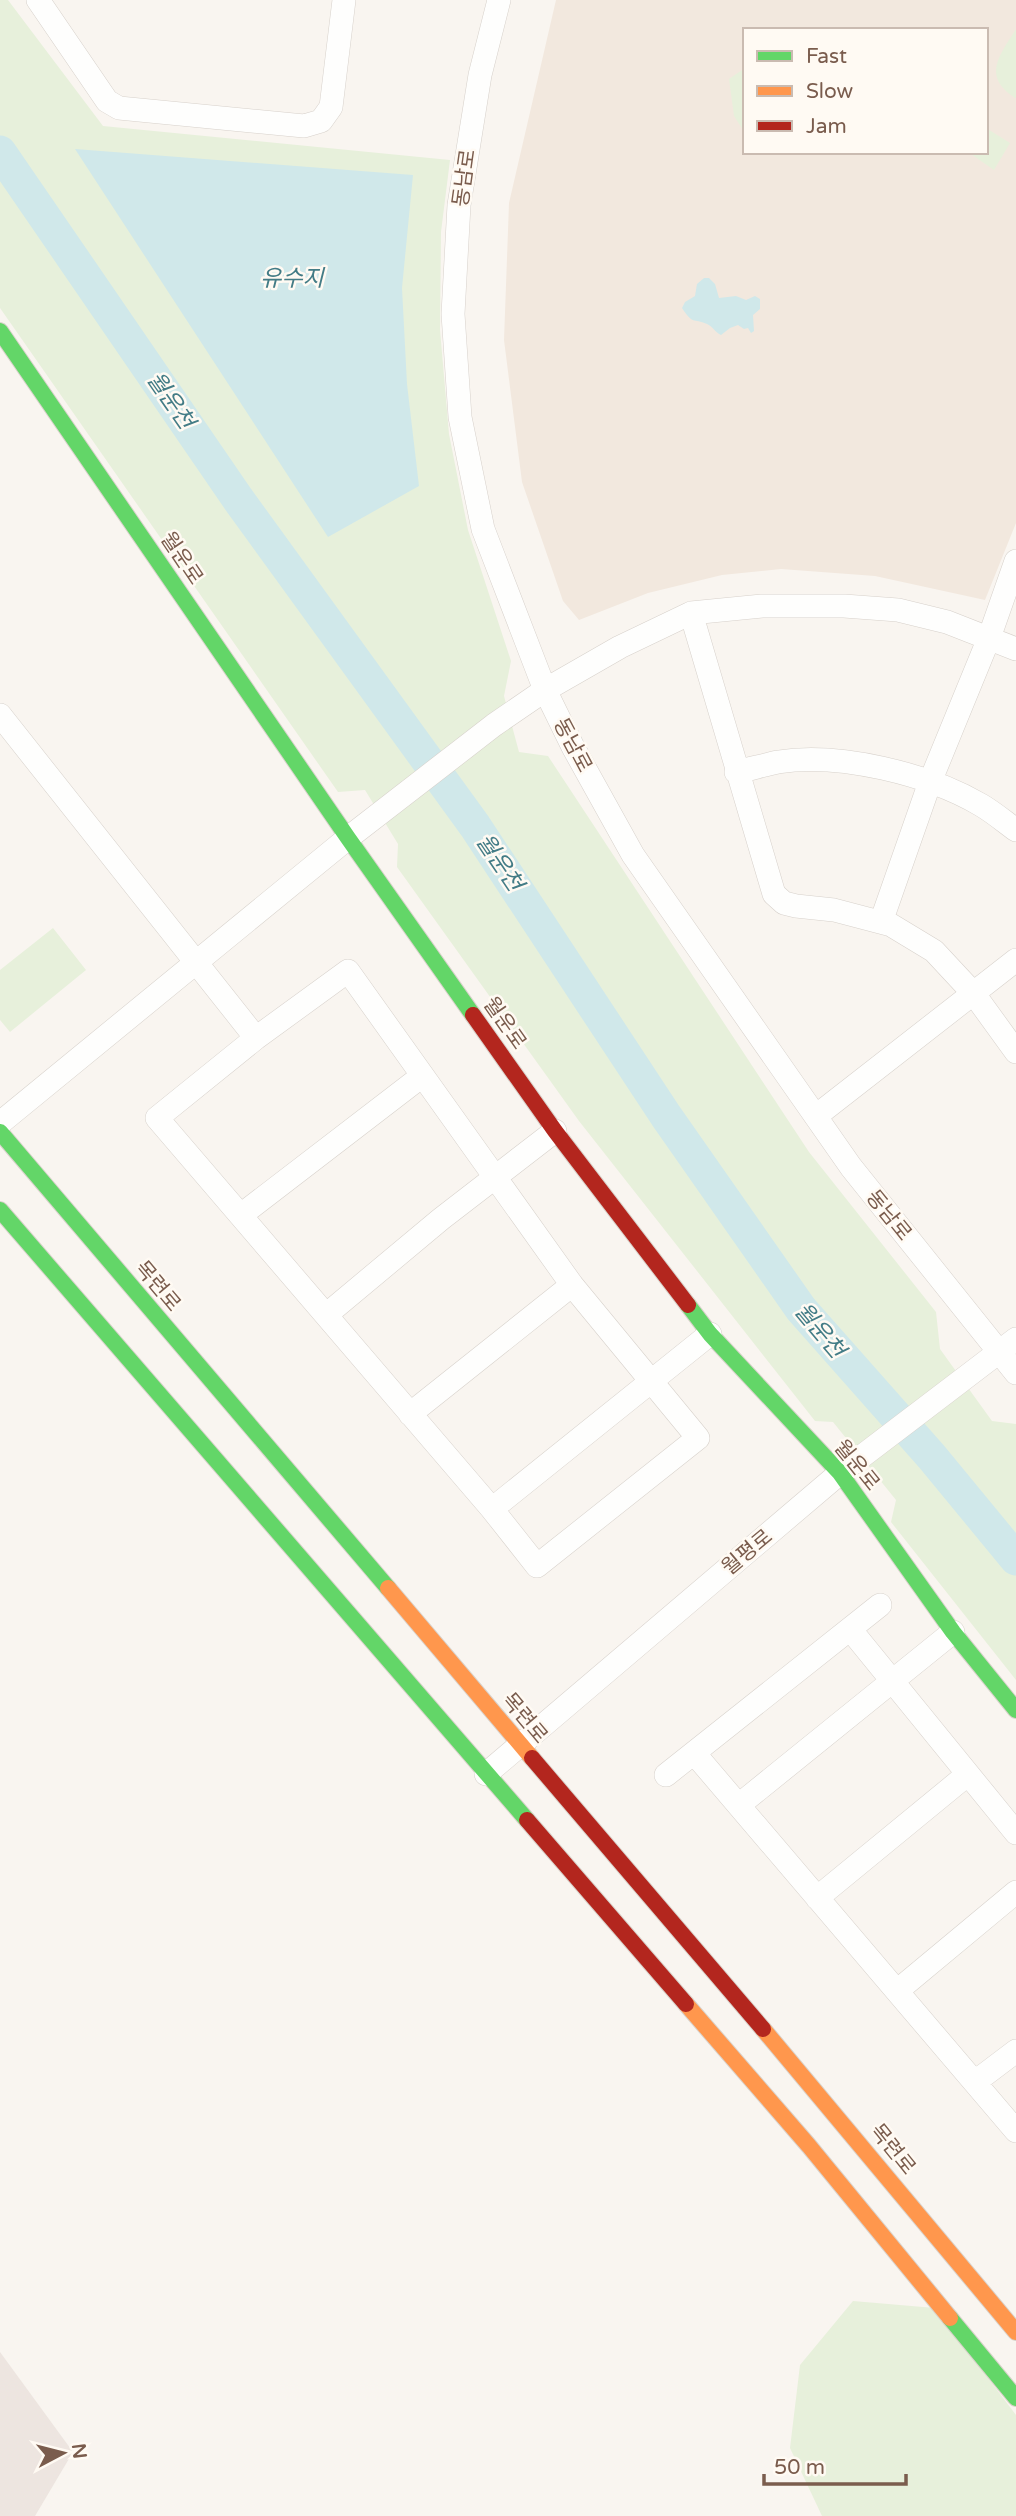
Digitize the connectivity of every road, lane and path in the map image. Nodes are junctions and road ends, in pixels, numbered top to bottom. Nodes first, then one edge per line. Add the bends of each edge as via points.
1 (38, 0) edge
2 (344, 0) edge
3 (499, 0) edge
4 (0, 331) edge
5 (1016, 561) edge
6 (691, 613) junction
7 (989, 638) junction
8 (1016, 649) edge
9 (545, 690) junction
10 (0, 715) edge
11 (736, 772) junction
12 (930, 782) junction
13 (1016, 830) edge
14 (348, 838) junction
15 (881, 922) junction
16 (1016, 960) edge
17 (195, 963) junction
18 (974, 994) junction
19 (256, 1038) junction
20 (1016, 1052) edge
21 (422, 1076) junction
22 (816, 1116) junction
23 (0, 1123) edge
24 (555, 1131) junction
25 (0, 1132) edge
26 (494, 1178) junction
27 (0, 1210) edge
28 (241, 1215) junction
29 (572, 1285) junction
30 (326, 1315) junction
31 (710, 1334) junction
32 (1008, 1345) edge
33 (1016, 1373) edge
34 (650, 1383) junction
35 (410, 1414) junction
36 (840, 1473) junction
37 (492, 1509) junction
38 (880, 1605) dead end
39 (850, 1629) junction
40 (953, 1632) junction
41 (892, 1681) junction
42 (1016, 1710) edge
43 (520, 1745) junction
44 (694, 1753) junction
45 (486, 1774) junction
46 (968, 1774) junction
47 (666, 1775) dead end
48 (739, 1805) junction
49 (1016, 1833) edge
50 (1016, 1892) edge
51 (817, 1898) junction
52 (897, 1991) junction
53 (1016, 2051) edge
54 (975, 2082) junction
55 (1016, 2131) edge
56 (1016, 2332) edge
57 (1016, 2398) edge

1 - 2 street via 107,101 119,108 304,126 321,121 331,107
3 - 9 street, 동남로 via 480,75 461,192 453,314 460,417 484,529
4 - 14 street, 월운로
5 - 7 street
6 - 7 street via 762,606 898,610
6 - 9 street
6 - 11 street
7 - 8 street
7 - 12 street
9 - 14 street
9 - 22 street, 동남로 via 633,855
10 - 17 street
11 - 12 street via 780,762 835,761 883,767
11 - 15 street via 774,894 784,903
12 - 13 street via 981,804
12 - 15 street
14 - 17 street
14 - 24 street, 월운로
15 - 18 street via 934,951
16 - 18 street
17 - 19 street
17 - 23 street
18 - 20 street
18 - 22 street
19 - 21 street via 348,971
19 - 28 street via 157,1118
21 - 26 street
21 - 28 street
22 - 32 street, 동남로 via 851,1167
24 - 26 street
24 - 31 street, 월운로
25 - 43 street, 목련로
26 - 29 street
26 - 30 street
27 - 45 street
28 - 30 street
29 - 34 street
29 - 35 street
30 - 35 street
31 - 34 street
31 - 36 street, 월운로
32 - 33 street, 동남로
32 - 36 street, 월평로
34 - 37 street
34 - 37 street via 698,1438 537,1566
35 - 37 street
36 - 40 street, 월운로
36 - 43 street, 월평로
38 - 39 street
39 - 41 street
39 - 44 street
40 - 41 street
40 - 42 street, 월운로
41 - 46 street
41 - 48 street
43 - 45 street, 월평로
43 - 56 street, 목련로
44 - 47 street
44 - 48 street
45 - 57 street via 809,2146
46 - 49 street
46 - 51 street
48 - 51 street
50 - 52 street
51 - 52 street
52 - 54 street
53 - 54 street
54 - 55 street

